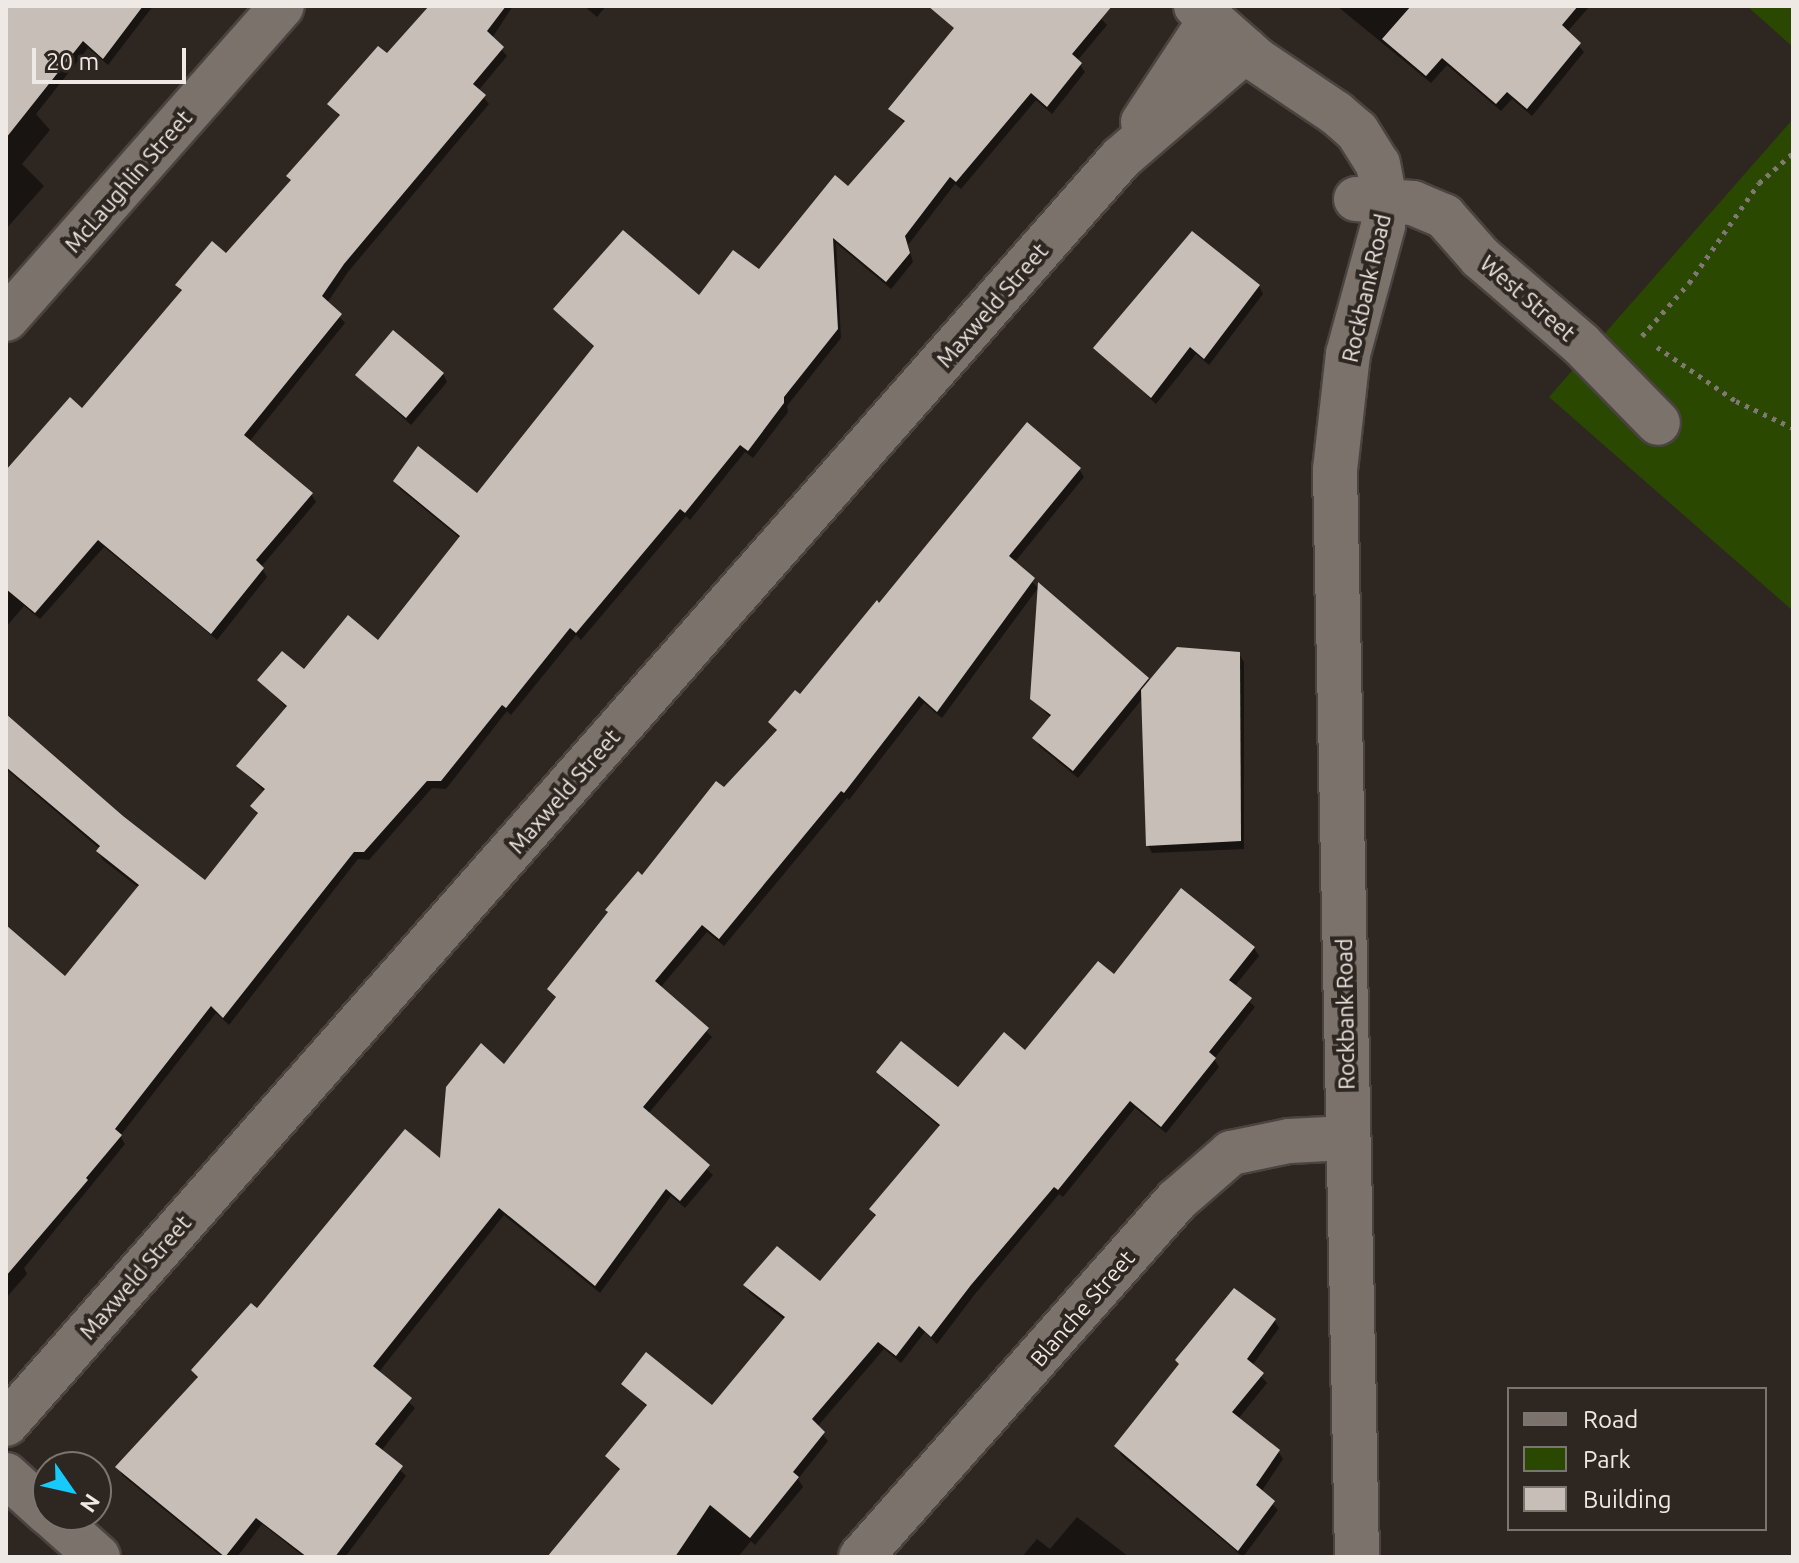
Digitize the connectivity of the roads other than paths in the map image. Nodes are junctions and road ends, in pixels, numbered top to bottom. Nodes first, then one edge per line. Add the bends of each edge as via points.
1 (282, 6) edge
2 (1203, 12) edge
3 (1252, 55) junction
4 (1121, 158) junction
5 (1371, 200) junction
6 (6, 319) edge
7 (1658, 423) dead end
8 (1347, 1138) junction
9 (6, 1424) edge
10 (6, 1475) edge
11 (32, 1499) edge
12 (68, 1531) edge
13 (98, 1557) edge
14 (861, 1557) edge
15 (1357, 1557) edge

1 - 6 street, McLaughlin Street
2 - 3 street
2 - 4 street, Maxweld Street
3 - 4 street, Maxweld Street
3 - 5 street
4 - 9 street, Maxweld Street
5 - 7 street, West Street via 1413,203 1444,216 1480,257
5 - 8 street, Rockbank Road via 1354,226 1320,343 1320,417 1335,470
8 - 14 street, Blanche Street via 1289,1141 1231,1153 1177,1200
8 - 15 street, Rockbank Road
10 - 11 street
12 - 13 street

